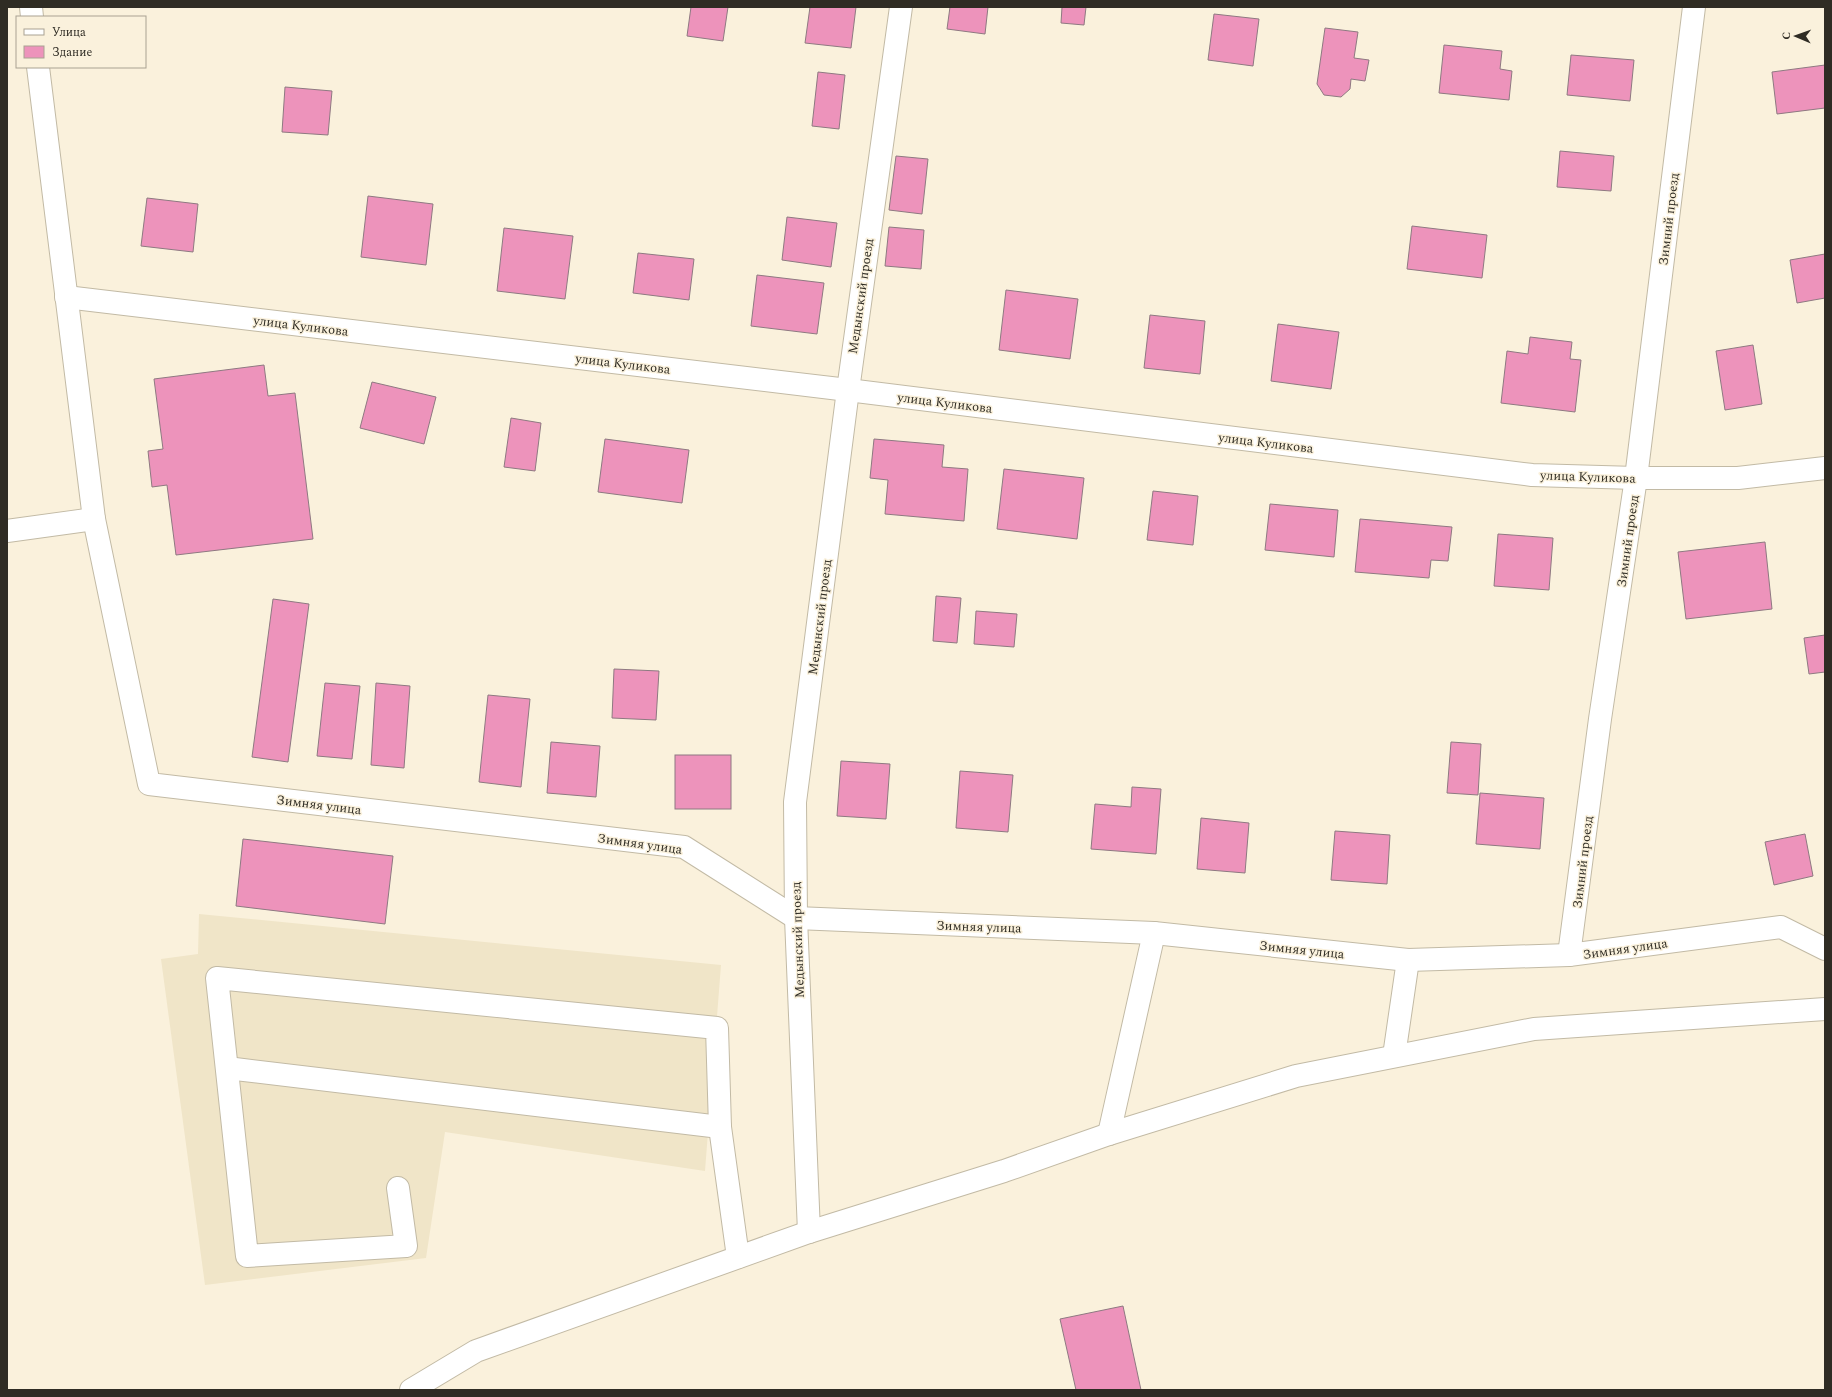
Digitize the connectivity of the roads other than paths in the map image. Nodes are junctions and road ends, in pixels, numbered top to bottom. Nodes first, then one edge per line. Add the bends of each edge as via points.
1 (900, 7) edge
2 (1694, 7) edge
3 (38, 68) edge
4 (66, 297) junction
5 (848, 390) junction
6 (1825, 468) edge
7 (1636, 478) junction
8 (94, 519) junction
9 (7, 531) edge
10 (796, 918) junction
11 (1154, 933) junction
12 (1825, 949) edge
13 (1570, 955) junction
14 (1408, 960) junction
15 (1825, 1009) edge
16 (1394, 1056) junction
17 (227, 1068) junction
18 (720, 1127) junction
19 (1108, 1134) junction
20 (398, 1188) dead end
21 (810, 1232) junction
22 (738, 1257) junction
23 (411, 1390) edge

1 - 5 street, Медынский проезд
2 - 7 street, Зимний проезд
3 - 4 street
4 - 5 street, улица Куликова
4 - 8 street
5 - 7 street, улица Куликова via 1532,475
5 - 10 street, Медынский проезд via 795,802
6 - 7 street, улица Куликова via 1738,478
7 - 13 street, Зимний проезд via 1599,727
8 - 9 street
8 - 10 street, Зимняя улица via 149,784 684,847
10 - 11 street, Зимняя улица
10 - 21 street, Медынский проезд
11 - 14 street, Зимняя улица
11 - 19 street
12 - 13 street, Зимняя улица via 1781,927
13 - 14 street, Зимняя улица
14 - 16 street
15 - 16 street via 1534,1029
16 - 19 street via 1296,1076
17 - 18 street
17 - 18 street via 217,978 717,1028
17 - 20 street via 247,1256 406,1246
18 - 22 street
19 - 21 street
21 - 22 street
22 - 23 street via 476,1351

